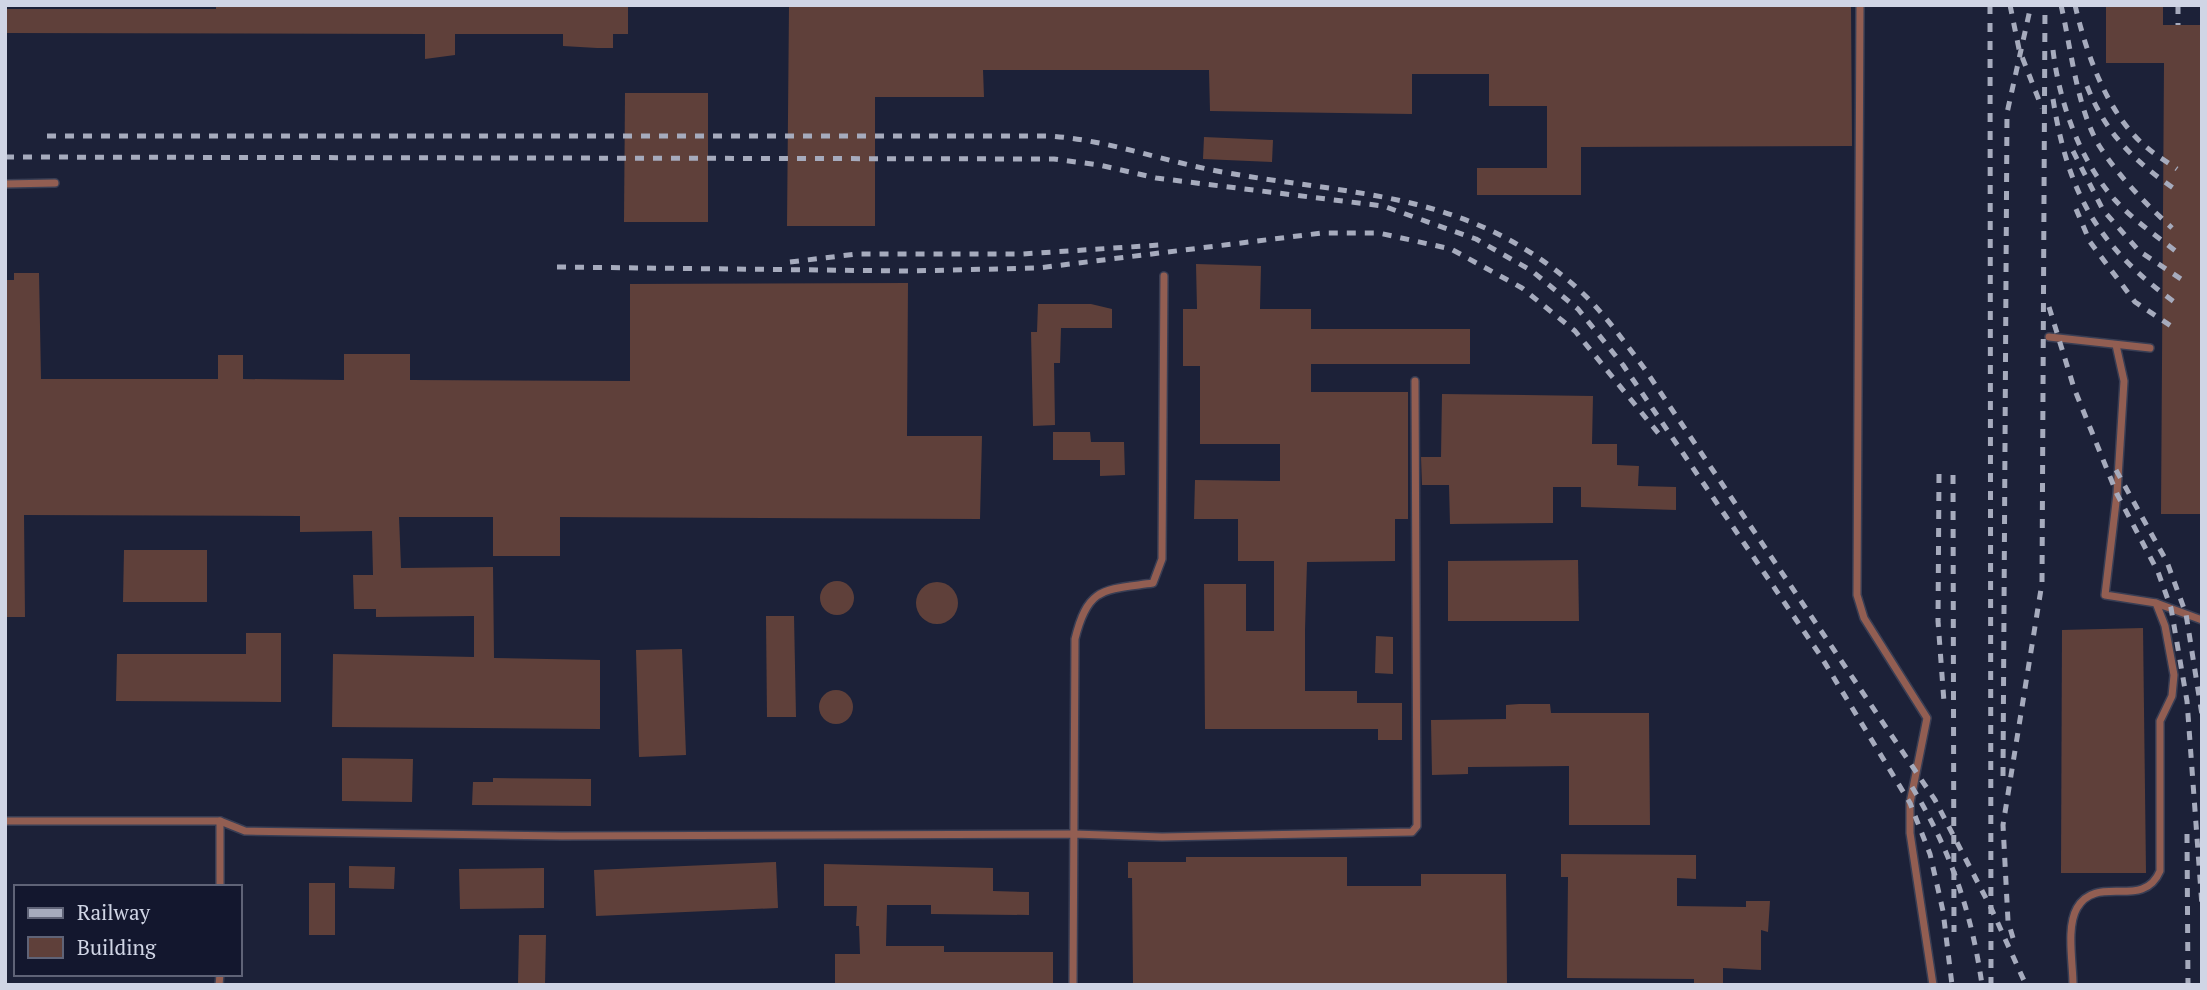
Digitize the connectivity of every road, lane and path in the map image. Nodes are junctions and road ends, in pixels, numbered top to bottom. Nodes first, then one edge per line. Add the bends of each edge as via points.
1 (1860, 5) edge
2 (55, 183) dead end
3 (5, 184) edge
4 (1164, 276) dead end
5 (2049, 337) dead end
6 (2116, 345) junction
7 (2150, 348) dead end
8 (1415, 381) dead end
9 (2156, 603) junction
10 (2202, 620) edge
11 (5, 821) edge
12 (220, 821) junction
13 (1074, 834) junction
14 (220, 885) edge
15 (1073, 985) edge
16 (1933, 985) edge
17 (2073, 985) edge

1 - 16 lane via 1857,595 1864,618 1927,718 1910,803 1910,833
2 - 3 lane
4 - 13 lane via 1162,559 1153,583 1105,589 1082,611 1075,639
5 - 6 lane
6 - 7 lane
6 - 9 lane via 2124,381 2105,595
8 - 13 lane via 1417,826 1412,832 1175,837
9 - 10 lane
9 - 17 lane via 2174,675 2172,696 2160,721 2160,870 2147,890 2094,893 2077,908 2072,925
11 - 12 lane
12 - 13 lane via 245,831 562,836
12 - 14 lane
13 - 15 lane

